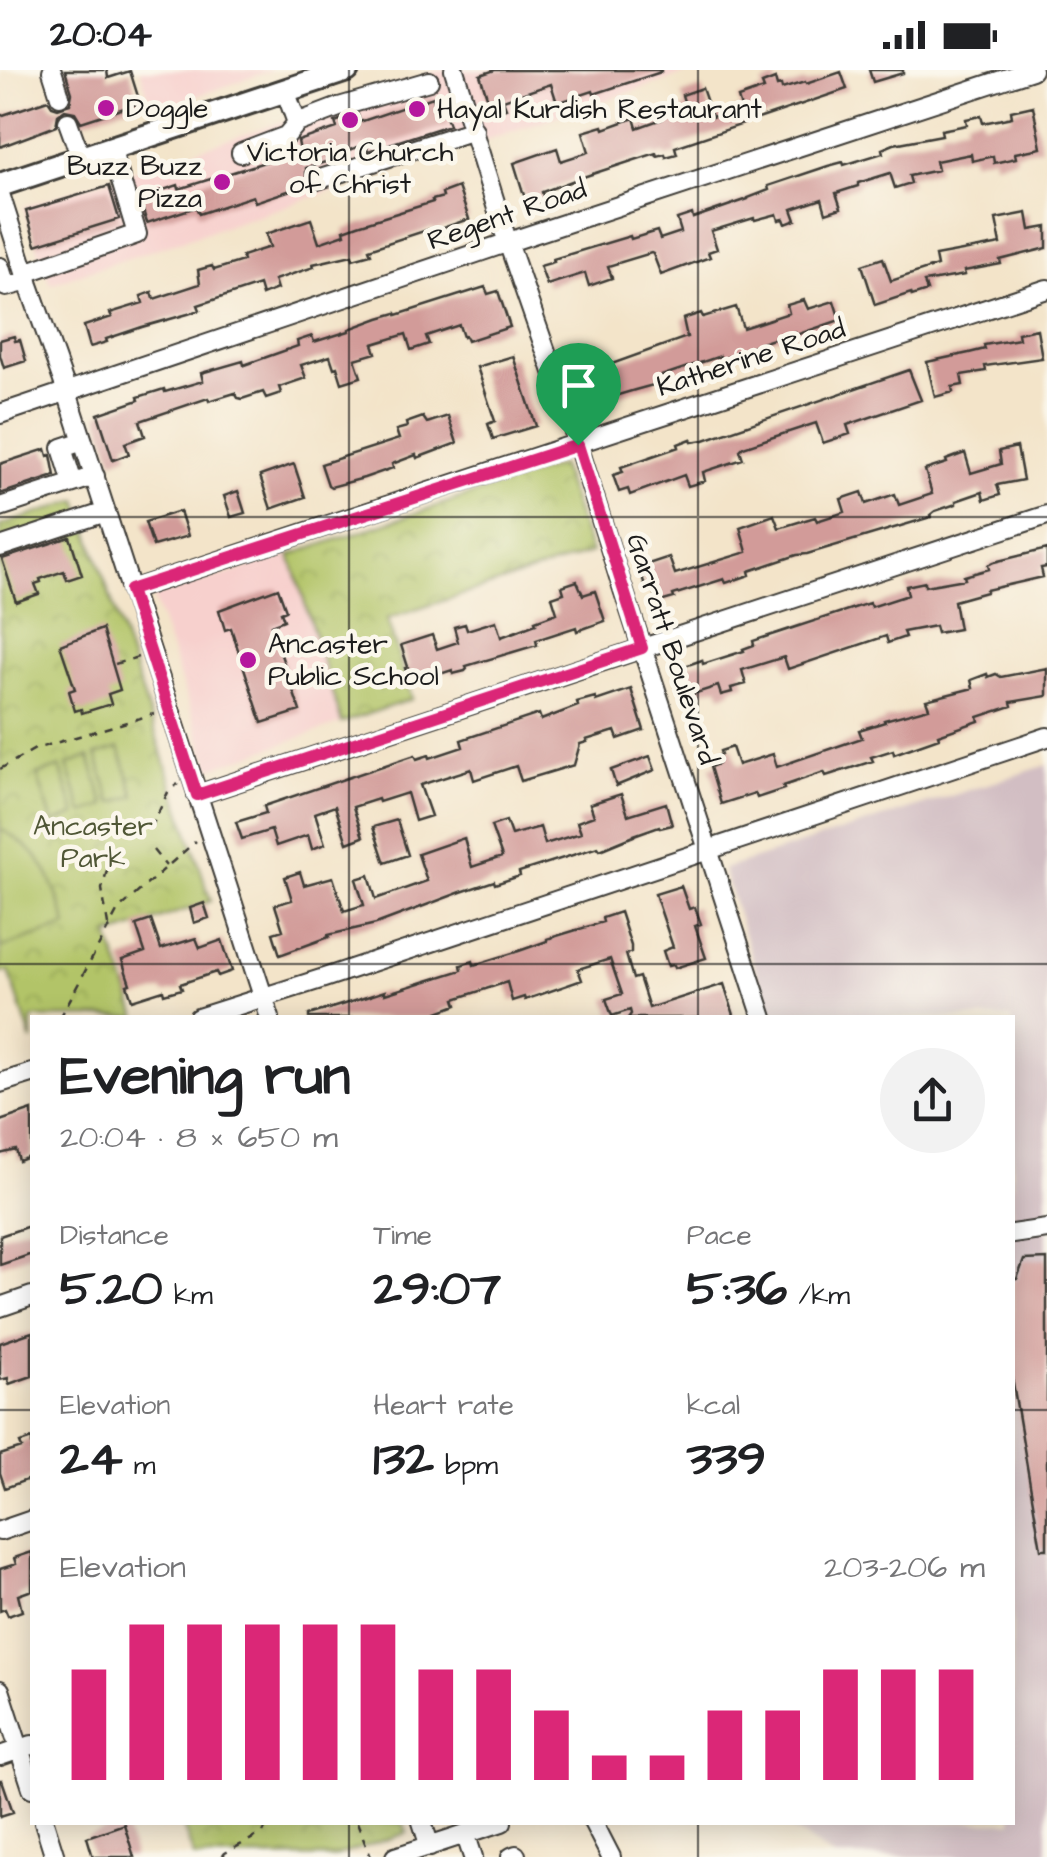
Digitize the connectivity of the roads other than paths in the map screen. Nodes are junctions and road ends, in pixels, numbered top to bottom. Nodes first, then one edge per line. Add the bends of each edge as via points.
1 (454, 70) edge
2 (1032, 70) edge
3 (52, 71) edge
4 (342, 72) edge
5 (428, 81) dead end
6 (285, 90) junction
7 (60, 96) dead end
8 (366, 99) junction
9 (339, 107) junction
10 (68, 122) dead end
11 (297, 123) junction
12 (474, 130) junction
13 (112, 148) junction
14 (240, 153) dead end
15 (80, 158) junction
16 (317, 180) dead end
17 (0, 185) edge
18 (0, 194) edge
19 (6, 232) edge
20 (508, 243) junction
21 (0, 267) edge
22 (26, 277) junction
23 (3, 288) edge
24 (1047, 289) edge
25 (67, 392) junction
26 (0, 414) edge
27 (83, 440) junction
28 (578, 445) junction
29 (94, 476) junction
30 (73, 483) junction
31 (0, 507) edge
32 (106, 512) junction
33 (1047, 515) edge
34 (0, 547) edge
35 (130, 590) junction
36 (642, 648) junction
37 (1047, 737) edge
38 (194, 787) junction
39 (709, 849) junction
40 (263, 997) junction
41 (207, 1015) edge
42 (269, 1015) edge
43 (762, 1015) edge
44 (30, 1074) edge
45 (0, 1084) edge
46 (1047, 1228) edge
47 (1015, 1233) edge
48 (30, 1297) edge
49 (0, 1307) edge
50 (30, 1521) edge
51 (0, 1531) edge
52 (0, 1690) edge
53 (26, 1747) edge
54 (0, 1756) edge
55 (30, 1774) edge
56 (45, 1825) edge
57 (423, 1825) edge
58 (494, 1825) edge
59 (595, 1825) edge
60 (466, 1836) junction
61 (430, 1847) junction
62 (54, 1857) edge
63 (395, 1857) edge
64 (473, 1857) edge
65 (611, 1857) edge

1 - 12 street, Garratt Boulevard
2 - 20 street, Regent Road
3 - 7 street
4 - 6 main road
4 - 8 street
4 - 9 street
5 - 8 street
6 - 11 street
6 - 13 main road
8 - 9 street
9 - 11 street
10 - 15 street
11 - 14 street via 286,136
12 - 16 street
12 - 20 street, Garratt Boulevard
13 - 15 main road
13 - 22 street via 137,234
15 - 17 main road
18 - 19 street
19 - 22 street
20 - 25 street, Regent Road
20 - 28 street, Garratt Boulevard
21 - 23 street
22 - 23 street
22 - 25 street
24 - 28 street, Katherine Road
25 - 26 street, Regent Road
25 - 27 street
27 - 29 street
27 - 30 street via 62,448
28 - 35 street, Katherine Road
28 - 36 street, Garratt Boulevard
29 - 30 street
29 - 32 street
30 - 31 street
32 - 34 street
32 - 35 street
33 - 36 street
35 - 38 street
36 - 38 street
36 - 39 street, Garratt Boulevard
37 - 39 street
38 - 40 street
39 - 40 street
39 - 43 street, Garratt Boulevard
40 - 41 street
40 - 42 street
44 - 45 street
46 - 47 street
48 - 49 street
50 - 51 street
52 - 53 street
53 - 54 street
53 - 55 street
56 - 62 street
57 - 61 street
58 - 60 street
59 - 65 street
60 - 61 street
60 - 64 street
61 - 63 street

